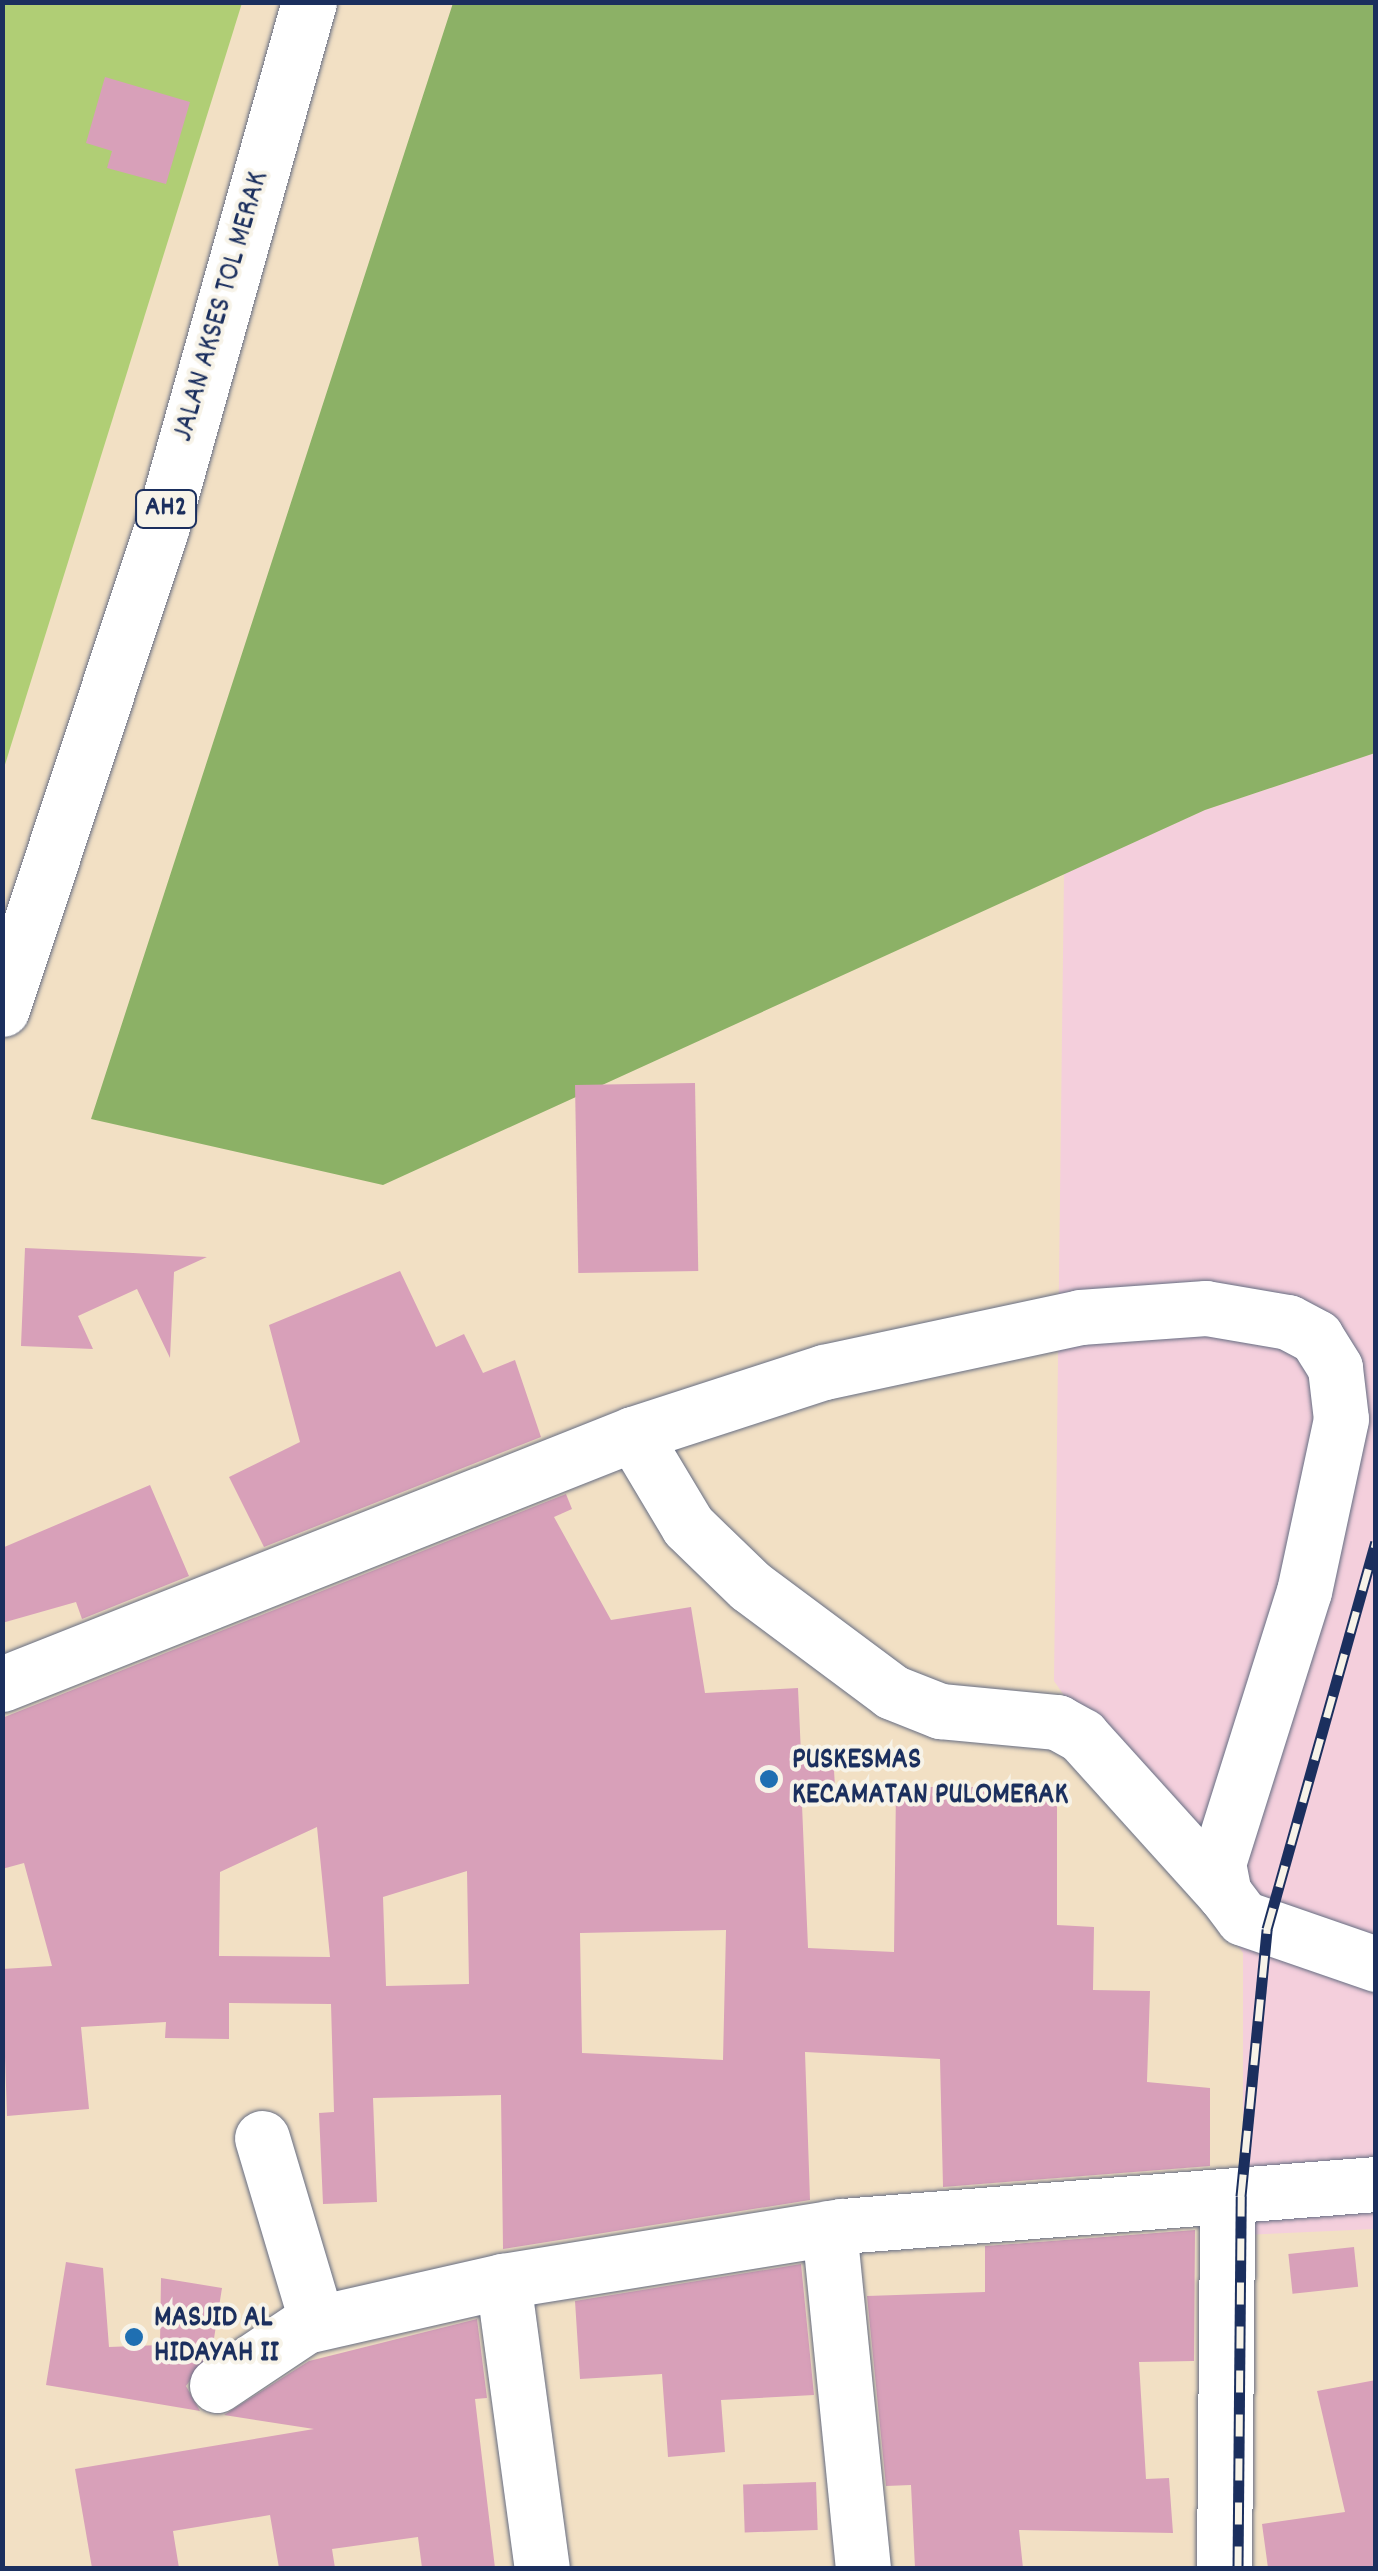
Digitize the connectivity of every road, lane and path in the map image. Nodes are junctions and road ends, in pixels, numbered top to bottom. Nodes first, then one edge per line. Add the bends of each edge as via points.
1 (308, 2) edge
2 (2, 1010) edge
3 (633, 1434) junction
4 (2, 1684) edge
5 (1224, 1893) junction
6 (1376, 1964) edge
7 (262, 2138) dead end
8 (1376, 2184) edge
9 (1228, 2197) junction
10 (829, 2228) junction
11 (503, 2281) junction
12 (318, 2322) junction
13 (217, 2386) dead end
14 (542, 2568) edge
15 (862, 2568) edge
16 (1224, 2568) edge

1 - 2 main road, JALAN AKSES TOL MERAK / AH2 via 162,526
3 - 4 main road
3 - 5 main road via 688,1526 750,1586 892,1692 940,1711 1057,1722 1082,1736
3 - 5 main road via 824,1372 1080,1317 1206,1308 1288,1322 1316,1337 1335,1368 1341,1418 1333,1471 1218,1863
5 - 6 main road via 1267,1929
7 - 12 main road
8 - 9 main road
9 - 10 main road
9 - 16 main road
10 - 11 main road
10 - 15 main road
11 - 12 main road
11 - 14 main road
12 - 13 main road

